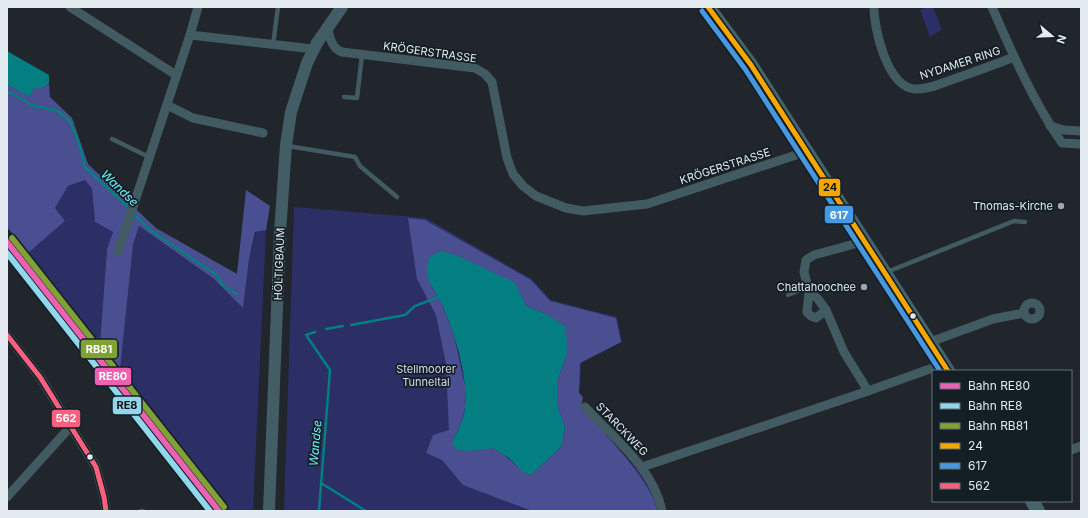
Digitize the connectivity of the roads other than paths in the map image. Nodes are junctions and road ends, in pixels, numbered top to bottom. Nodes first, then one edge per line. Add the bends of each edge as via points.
1 (70, 7) edge
2 (198, 7) edge
3 (278, 7) edge
4 (342, 7) edge
5 (708, 7) edge
6 (874, 7) edge
7 (992, 7) edge
8 (327, 26) junction
9 (190, 36) junction
10 (273, 45) junction
11 (313, 49) junction
12 (362, 55) junction
13 (1014, 57) junction
14 (176, 75) junction
15 (344, 97) dead end
16 (167, 105) junction
17 (1050, 126) junction
18 (1081, 131) edge
19 (263, 133) dead end
20 (112, 139) dead end
21 (1081, 144) edge
22 (286, 145) junction
23 (808, 151) junction
24 (149, 157) junction
25 (398, 196) dead end
26 (1025, 222) dead end
27 (865, 241) junction
28 (118, 252) dead end
29 (886, 272) junction
30 (810, 291) junction
31 (788, 295) dead end
32 (826, 310) junction
33 (1024, 313) dead end
34 (7, 336) edge
35 (930, 342) junction
36 (946, 368) edge
37 (932, 372) edge
38 (868, 391) junction
39 (585, 407) dead end
40 (71, 426) junction
41 (642, 467) junction
42 (7, 497) edge
43 (1033, 502) edge
44 (106, 511) edge
45 (269, 511) edge
46 (662, 511) edge
47 (1038, 511) edge

1 - 14 street
2 - 9 street
3 - 10 lane
4 - 8 main road, HÖLTIGBAUM
5 - 23 main road via 746,57
6 - 13 street, NYDAMER RING via 876,31 890,68 905,86 914,89 932,86
7 - 13 street
8 - 11 main road, HÖLTIGBAUM
8 - 12 street, KRÖGERSTRASSE via 335,49
9 - 10 street
9 - 14 street
10 - 11 street
11 - 22 main road, HÖLTIGBAUM via 291,112
12 - 15 lane via 357,98
12 - 23 street, KRÖGERSTRASSE via 475,68 485,74 492,82 507,158 513,174 536,196 566,208 583,210 647,204
13 - 17 street
14 - 16 street
16 - 19 street via 193,118
16 - 24 street
17 - 18 street
17 - 21 street via 1062,143
20 - 24 lane
22 - 25 lane via 355,157 360,166
22 - 45 main road, HÖLTIGBAUM
23 - 27 main road
24 - 28 street
26 - 29 lane via 1014,221
27 - 29 main road
27 - 30 street via 814,254 806,260 804,272
29 - 35 main road
30 - 31 lane via 803,289
30 - 32 street
30 - 32 street via 808,312 811,316 816,318
32 - 38 street via 844,352
33 - 35 street via 993,320
34 - 40 street via 40,377
35 - 36 main road
37 - 38 street
38 - 41 street
39 - 41 street, STARCKWEG
40 - 42 street
40 - 44 street via 96,466
41 - 46 street, STARCKWEG via 657,494
43 - 47 main road

